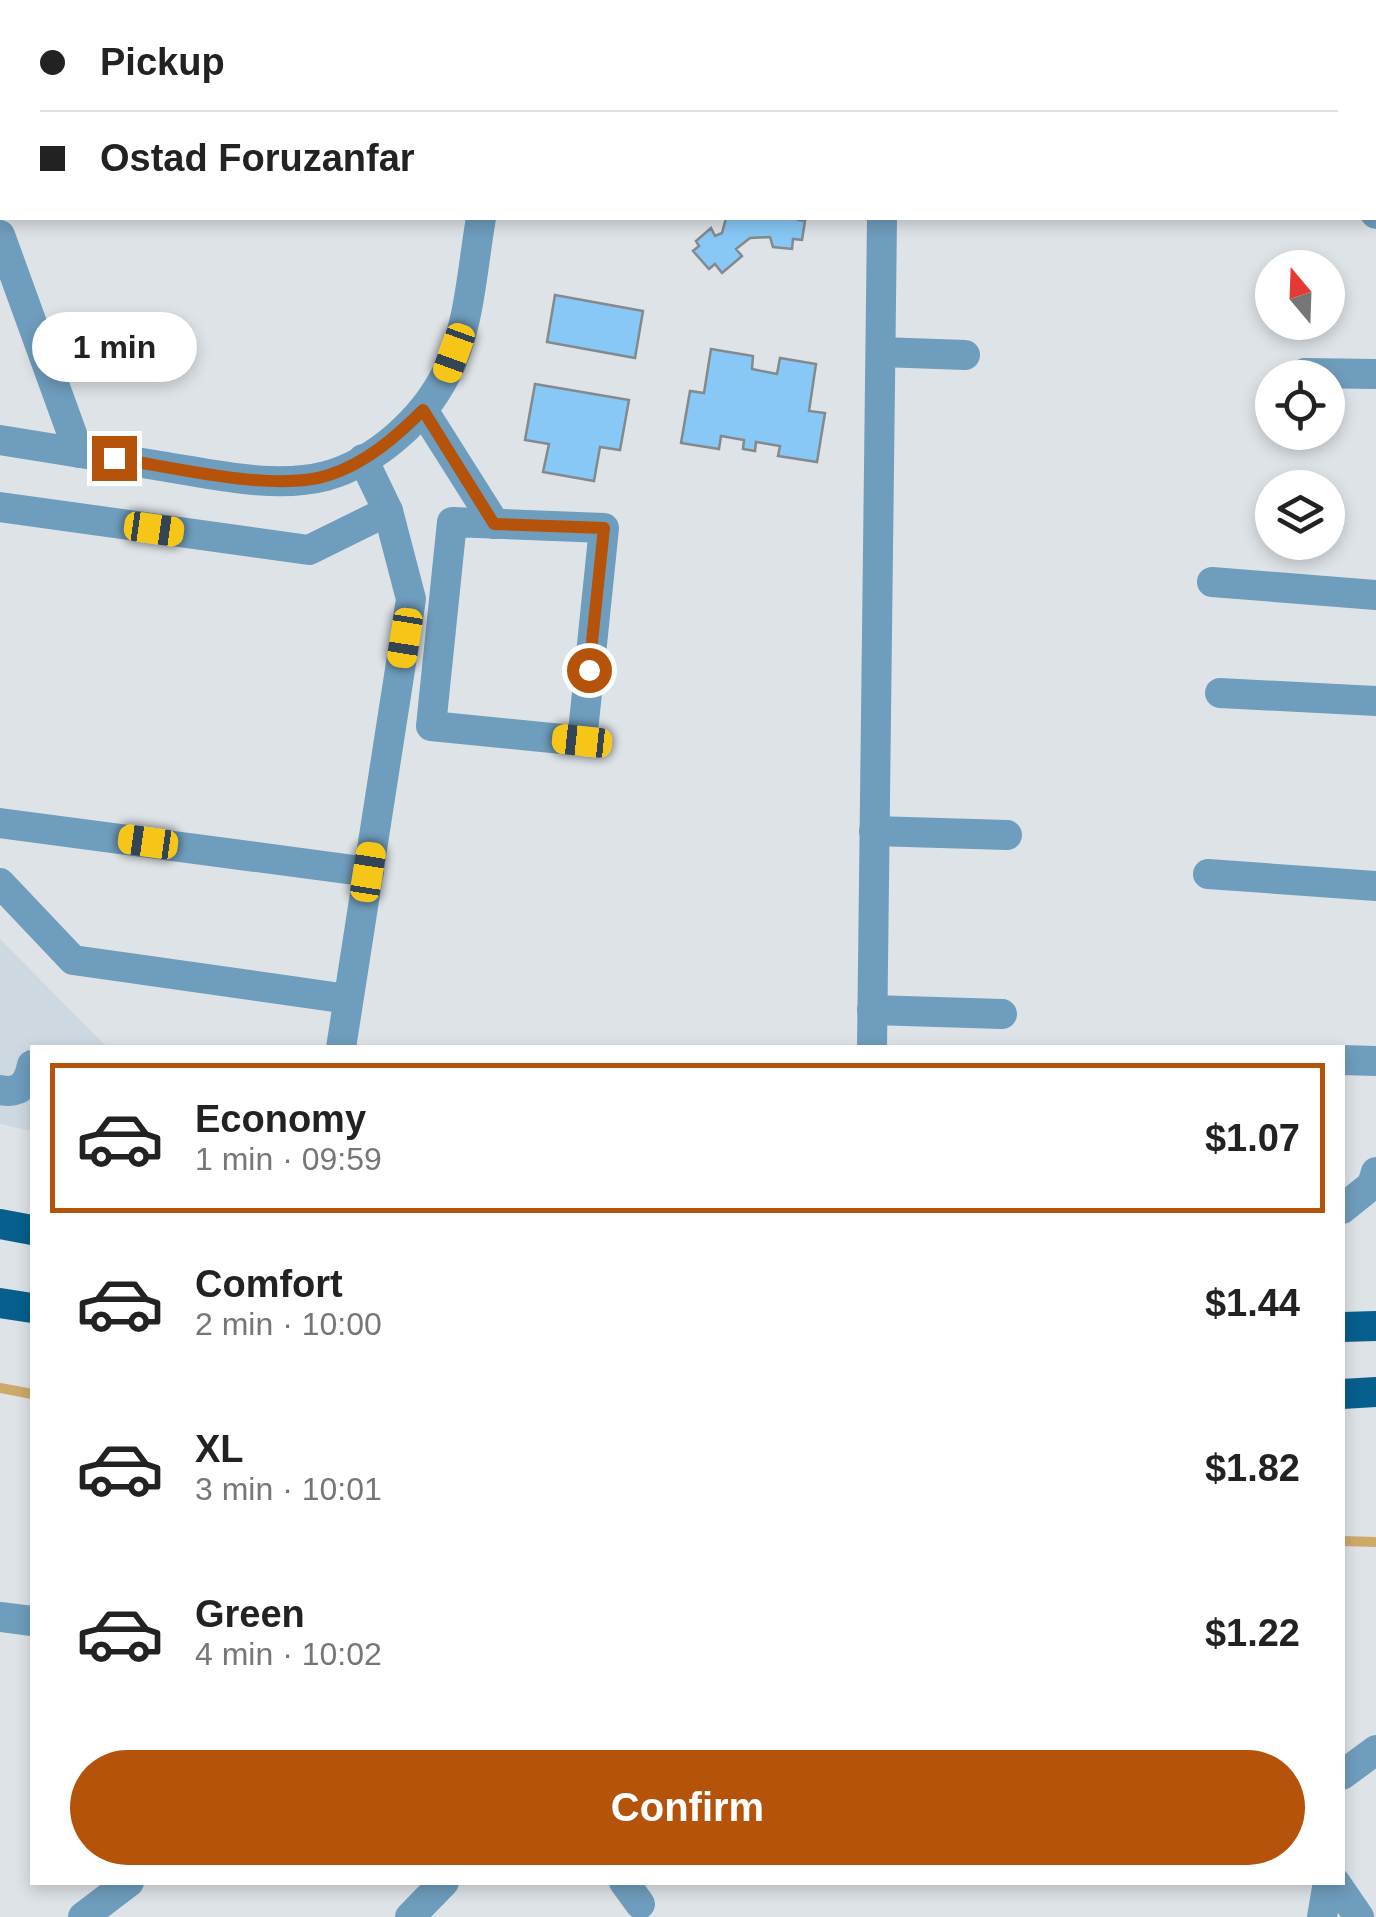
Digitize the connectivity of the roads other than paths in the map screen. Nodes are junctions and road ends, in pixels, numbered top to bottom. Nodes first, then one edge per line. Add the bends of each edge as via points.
1 (481, 220) edge
2 (882, 220) edge
3 (0, 235) edge
4 (881, 352) junction
5 (965, 355) dead end
6 (1345, 374) edge
7 (1376, 374) edge
8 (423, 410) junction
9 (0, 440) edge
10 (79, 452) junction
11 (363, 458) junction
12 (0, 508) edge
13 (388, 511) junction
14 (494, 524) junction
15 (1212, 582) dead end
16 (1376, 595) edge
17 (1220, 693) dead end
18 (1376, 700) edge
19 (0, 822) edge
20 (874, 831) junction
21 (1007, 835) dead end
22 (368, 872) junction
23 (1208, 874) dead end
24 (0, 883) edge
25 (1376, 886) edge
26 (348, 999) junction
27 (872, 1010) junction
28 (1002, 1014) dead end
29 (340, 1045) edge
30 (872, 1045) edge
31 (1345, 1060) edge
32 (1376, 1061) edge
33 (30, 1078) edge
34 (0, 1090) edge
35 (1376, 1172) edge
36 (1345, 1207) edge
37 (0, 1224) edge
38 (30, 1230) edge
39 (0, 1303) edge
40 (30, 1308) edge
41 (1345, 1326) edge
42 (1376, 1326) edge
43 (1376, 1392) edge
44 (1345, 1394) edge
45 (0, 1617) edge
46 (30, 1621) edge
47 (1376, 1750) edge
48 (1345, 1772) edge
49 (124, 1885) edge
50 (1331, 1885) edge
51 (1334, 1885) edge
52 (83, 1917) edge
53 (1322, 1917) edge
54 (1359, 1917) edge

1 - 8 street via 462,333
2 - 4 street
3 - 10 street
4 - 5 street
4 - 20 street
6 - 7 street
8 - 11 street
8 - 14 street
9 - 10 street
10 - 11 street via 295,481
11 - 13 street
12 - 13 street via 309,550
13 - 22 street via 411,599
14 - 14 street via 604,528 582,741 431,726 452,522
15 - 16 street
17 - 18 street
19 - 22 street
20 - 21 street
20 - 27 street
22 - 26 street
23 - 25 street
24 - 26 street via 73,960
26 - 29 street
27 - 28 street
27 - 30 street
31 - 32 street
33 - 34 street via 22,1089
35 - 36 street via 1372,1185
37 - 38 main road
39 - 40 main road
41 - 42 main road
43 - 44 main road
45 - 46 street
47 - 48 street
49 - 52 street
50 - 53 street
51 - 54 street

